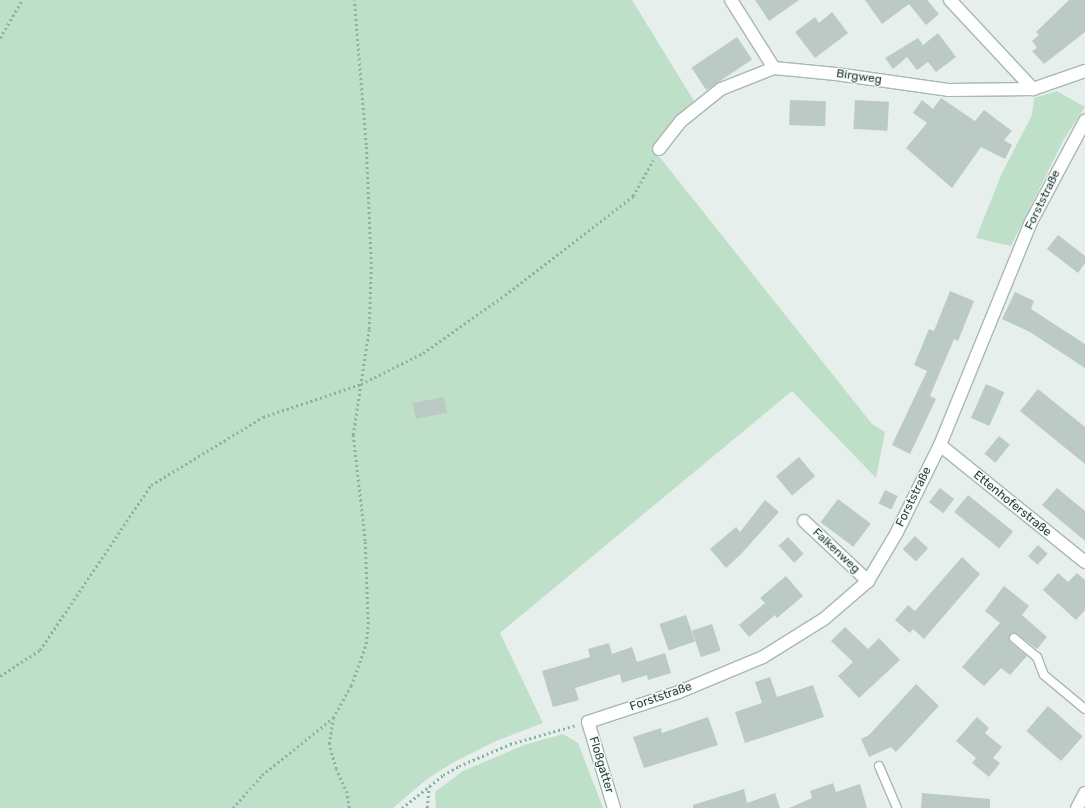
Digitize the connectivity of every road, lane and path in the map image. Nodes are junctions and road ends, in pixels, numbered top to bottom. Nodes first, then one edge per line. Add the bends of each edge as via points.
1 (22, 0) edge
2 (354, 0) edge
3 (731, 0) edge
4 (950, 0) edge
5 (0, 38) edge
6 (774, 68) junction
7 (1085, 71) edge
8 (1032, 89) junction
9 (1085, 121) edge
10 (659, 149) joint
11 (361, 384) junction
12 (940, 445) junction
13 (804, 521) dead end
14 (1085, 562) edge
15 (868, 581) junction
16 (1014, 638) dead end
17 (0, 676) edge
18 (1085, 709) edge
19 (333, 718) junction
20 (588, 722) junction
21 (879, 766) dead end
22 (430, 786) junction
23 (1085, 793) edge
24 (233, 808) edge
25 (349, 808) edge
26 (402, 808) edge
27 (427, 808) edge
28 (614, 808) edge
29 (897, 808) edge
30 (1077, 808) edge

1 - 5 path
2 - 11 path via 366,145 371,264 368,330
3 - 6 street
4 - 8 street
6 - 8 street, Birgweg via 948,90
6 - 10 street, Birgweg via 721,89 681,121
7 - 8 street, Birgweg
9 - 12 street, Forststraße via 1031,222
10 - 11 path via 634,196 505,295 423,353
11 - 17 path via 263,417 151,485 40,650
11 - 19 path via 353,435 365,541 367,638 351,686
12 - 14 street, Ettenhoferstraße
12 - 15 street, Forststraße via 896,534
13 - 15 street, Falkenweg
15 - 20 street, Forststraße via 824,619 763,657 680,692
16 - 18 lane via 1037,657 1044,675
19 - 24 path via 262,775
19 - 25 path via 329,744 336,769 347,793
20 - 22 path via 510,744 459,766
20 - 28 street, Floßgatter
21 - 29 lane
22 - 26 path
22 - 27 path
23 - 30 street

